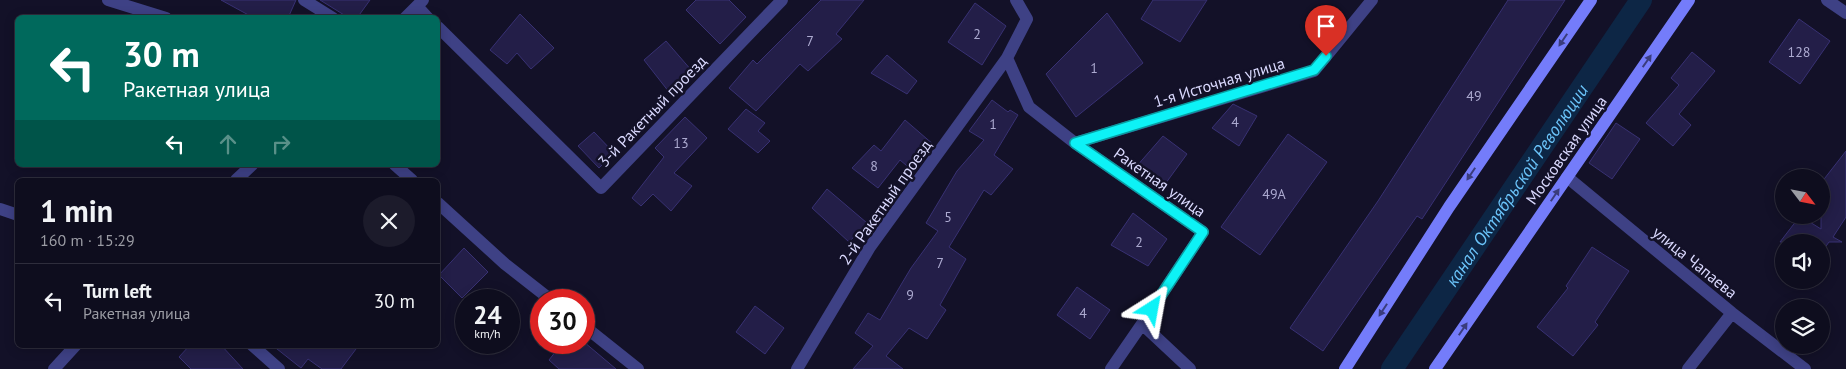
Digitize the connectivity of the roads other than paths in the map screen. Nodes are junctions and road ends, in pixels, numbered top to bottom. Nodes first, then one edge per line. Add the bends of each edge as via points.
1 (108, 0) edge
2 (304, 0) edge
3 (782, 0) edge
4 (1016, 0) edge
5 (1372, 0) edge
6 (1591, 0) edge
7 (1689, 0) edge
8 (1827, 0) edge
9 (420, 3) edge
10 (1846, 12) edge
11 (156, 15) edge
12 (328, 15) edge
13 (408, 15) edge
14 (426, 15) edge
15 (440, 29) edge
16 (1007, 58) junction
17 (1075, 143) junction
18 (250, 167) edge
19 (397, 167) edge
20 (238, 178) edge
21 (410, 178) edge
22 (1567, 178) junction
23 (440, 205) edge
24 (0, 209) edge
25 (15, 214) edge
26 (537, 289) edge
27 (1732, 313) junction
28 (1142, 324) junction
29 (595, 335) edge
30 (73, 348) edge
31 (255, 348) edge
32 (54, 369) edge
33 (279, 369) edge
34 (638, 369) edge
35 (797, 369) edge
36 (1111, 369) edge
37 (1190, 369) edge
38 (1345, 369) edge
39 (1436, 369) edge
40 (1688, 369) edge
41 (1805, 369) edge

1 - 11 street
2 - 12 street
3 - 15 street, 3-й Ракетный проезд via 601,188
4 - 16 street via 1027,19
5 - 17 street, 1-я Источная улица via 1314,70
6 -> 38 main road via 1449,207
22 -> 7 main road, Московская улица
8 - 10 street
9 - 13 street
9 - 14 street
16 - 17 street, Ракетная улица via 1028,107
16 - 35 street, 2-й Ракетный проезд via 870,247
17 - 28 street, Ракетная улица via 1203,232
18 - 20 street
19 - 21 street
22 - 27 street, улица Чапаева
39 -> 22 main road, Московская улица
23 - 26 street
24 - 25 street
27 - 40 street
27 - 41 street, улица Чапаева
28 - 36 street
28 - 37 street
29 - 34 street
30 - 32 street
31 - 33 street

